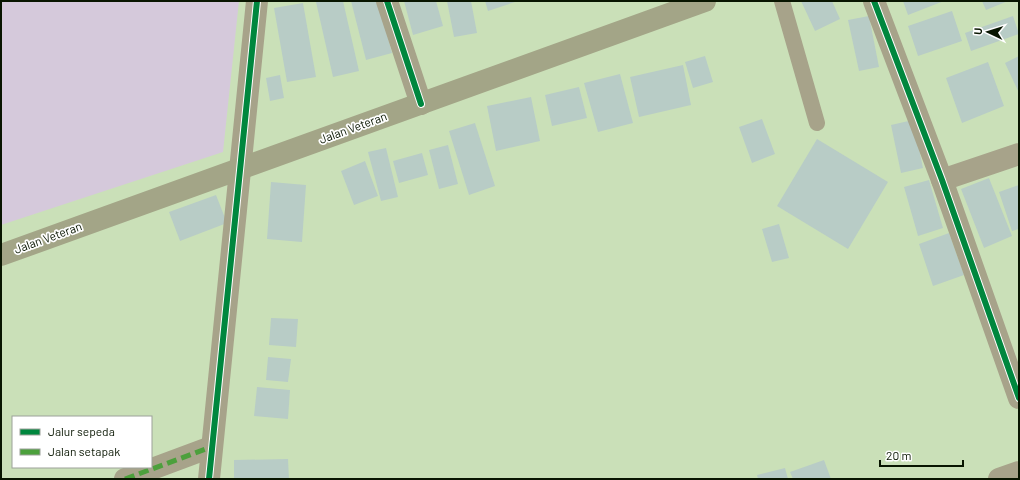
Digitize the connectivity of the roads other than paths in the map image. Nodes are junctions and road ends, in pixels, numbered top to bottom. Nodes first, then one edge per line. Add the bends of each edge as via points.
1 (257, 1) edge
2 (387, 1) edge
3 (705, 1) edge
4 (782, 1) edge
5 (874, 1) edge
6 (421, 104) junction
7 (817, 123) dead end
8 (1019, 154) edge
9 (240, 169) junction
10 (942, 180) junction
11 (1, 255) edge
12 (1019, 398) edge
13 (212, 447) junction
14 (1019, 472) edge
15 (206, 477) edge
16 (125, 479) edge
17 (999, 479) edge

1 - 9 street
2 - 6 street
3 - 6 main road, Jalan Veteran
4 - 7 lane
5 - 10 street
6 - 9 main road, Jalan Veteran
8 - 10 street
9 - 11 main road, Jalan Veteran
9 - 13 street
10 - 12 street
13 - 15 street
13 - 16 street
14 - 17 street

